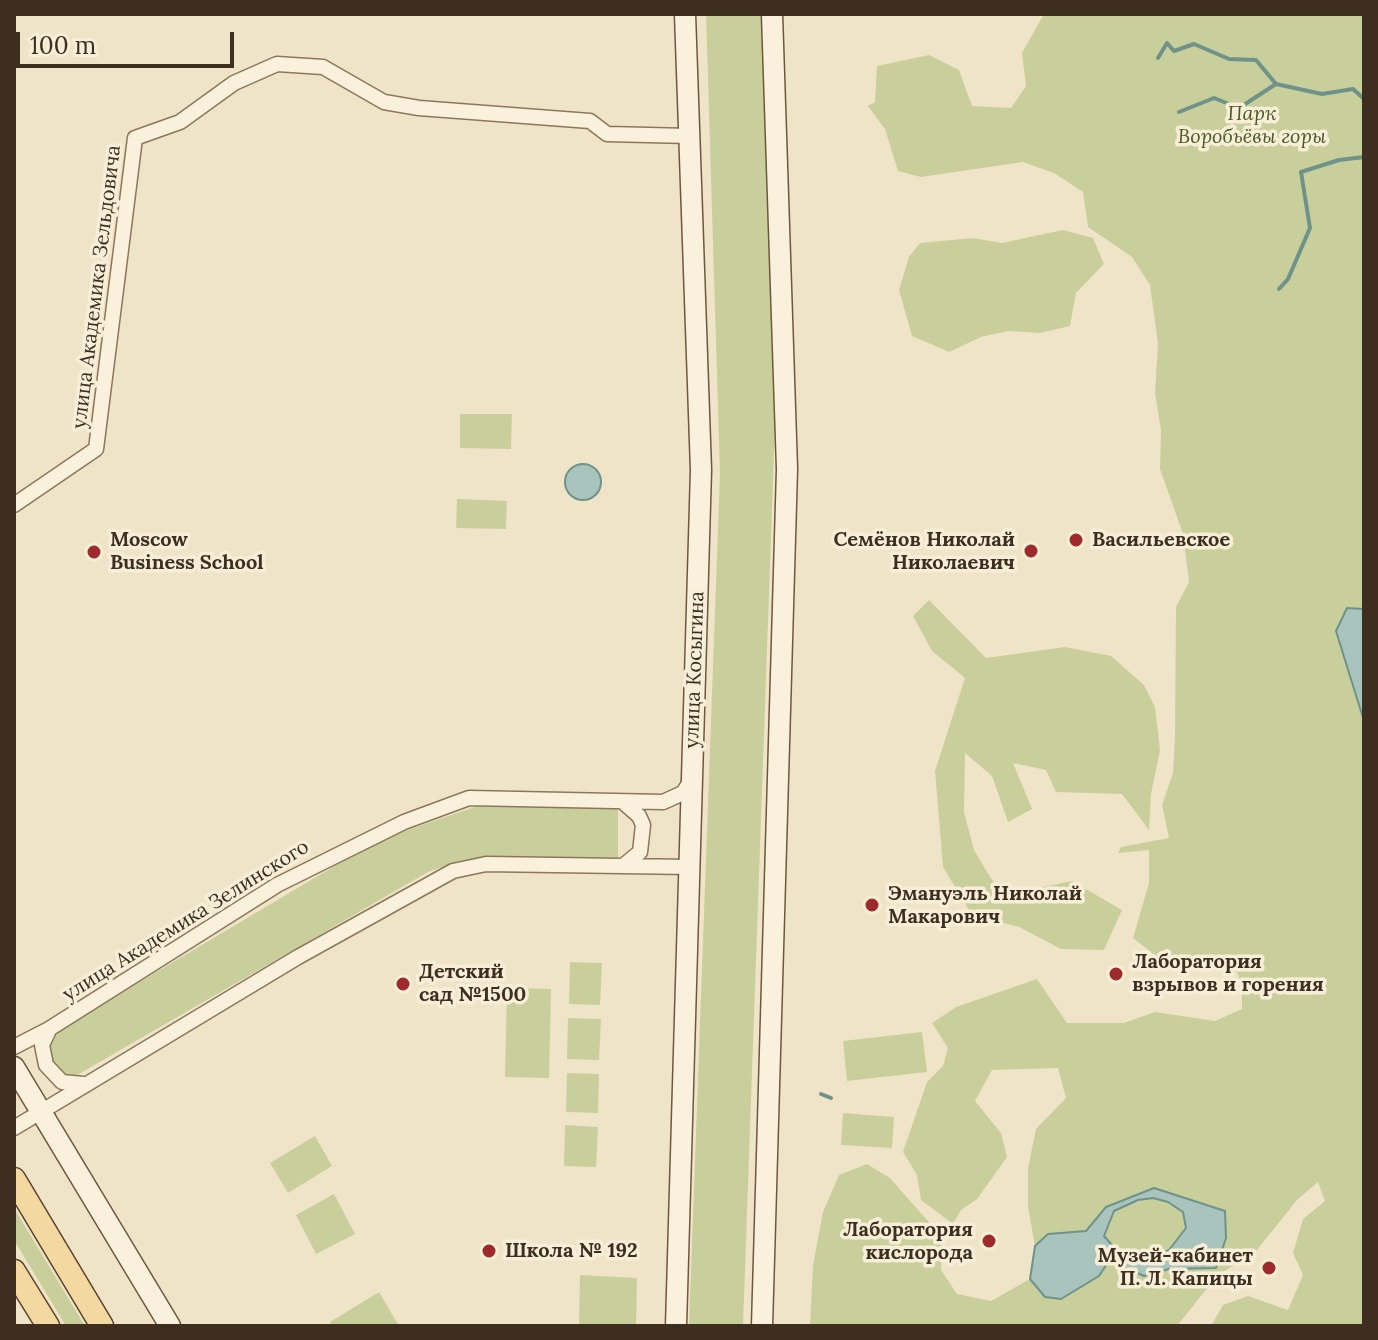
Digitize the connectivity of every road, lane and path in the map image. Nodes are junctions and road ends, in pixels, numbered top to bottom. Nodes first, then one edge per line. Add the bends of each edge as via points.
1 (685, 14) edge
2 (772, 14) edge
3 (689, 136) junction
4 (14, 505) edge
5 (692, 777) junction
6 (623, 802) junction
7 (622, 866) junction
8 (690, 867) junction
9 (49, 1029) junction
10 (14, 1047) edge
11 (14, 1067) edge
12 (84, 1084) junction
13 (41, 1111) junction
14 (14, 1128) edge
15 (14, 1179) edge
16 (14, 1271) edge
17 (48, 1326) edge
18 (102, 1326) edge
19 (170, 1326) edge
20 (676, 1326) edge
21 (762, 1326) edge

1 - 3 main road, улица Косыгина
2 - 21 main road via 787,469
3 - 4 street, улица Академика Зельдовича via 607,134 590,121 384,102 330,69 277,64 234,83 180,122 135,138 96,449
3 - 5 main road, улица Косыгина via 701,470
5 - 6 street, улица Академика Зелинского via 674,799
5 - 8 main road, улица Косыгина
6 - 7 street via 643,825 640,852
6 - 9 street, улица Академика Зелинского via 469,798 404,822 277,885
7 - 8 street
7 - 12 street via 486,864 453,871
8 - 20 main road, улица Косыгина
9 - 10 street, улица Академика Зелинского
9 - 12 street via 42,1045 46,1065 62,1082
11 - 13 main road
12 - 13 street
13 - 14 street
13 - 19 main road
15 - 18 main road
16 - 17 main road

